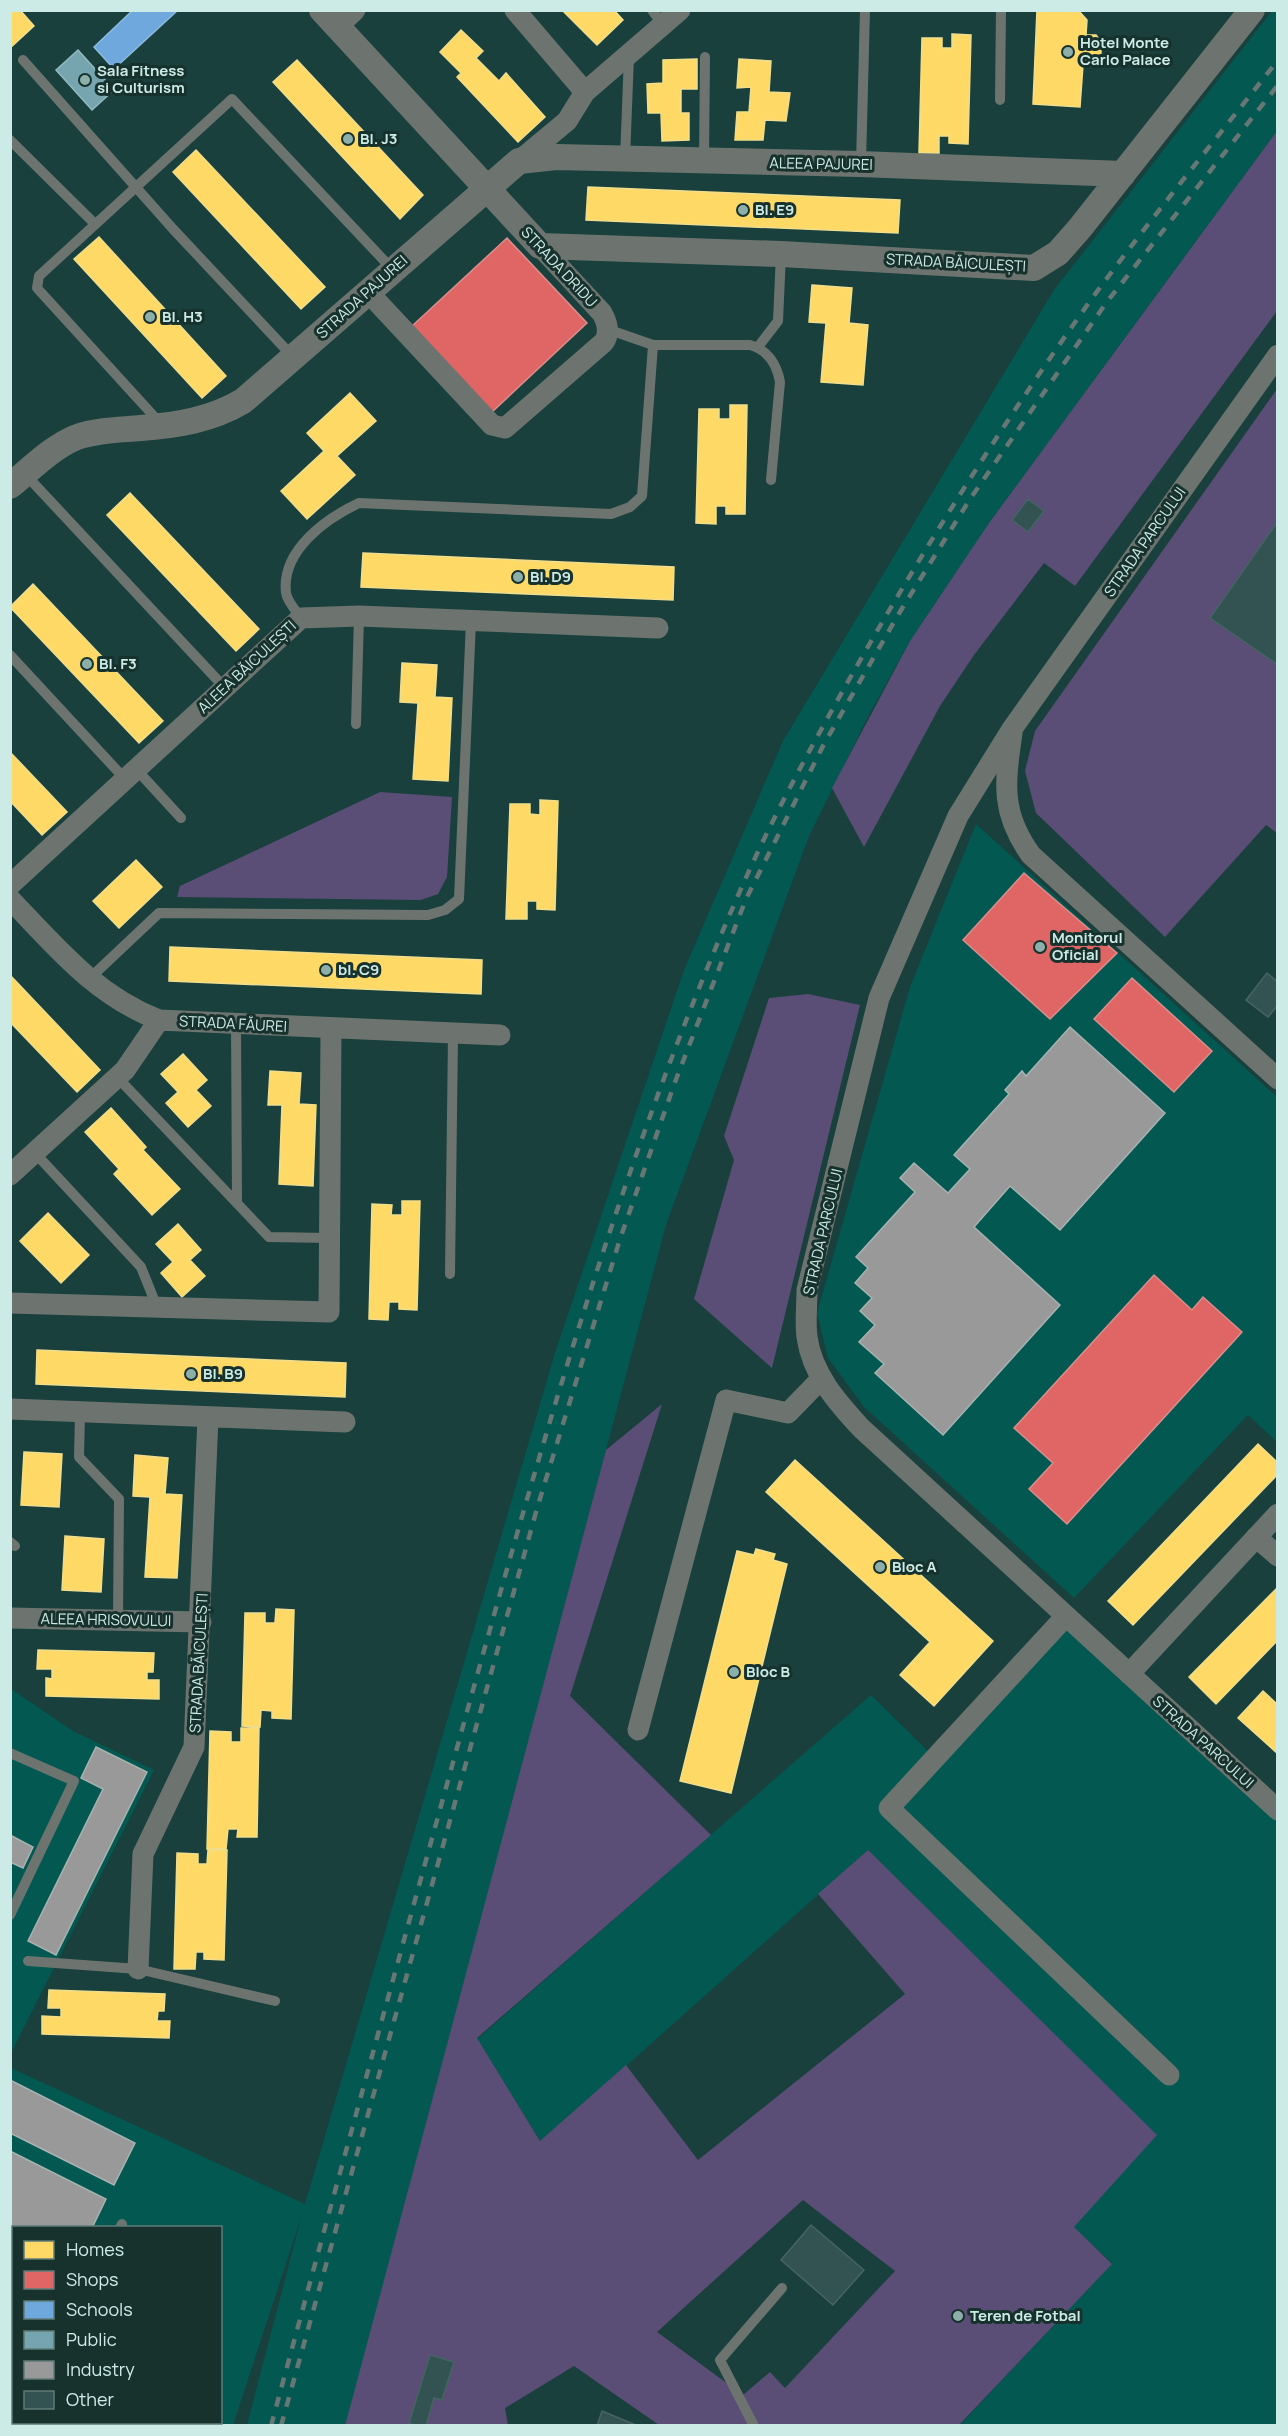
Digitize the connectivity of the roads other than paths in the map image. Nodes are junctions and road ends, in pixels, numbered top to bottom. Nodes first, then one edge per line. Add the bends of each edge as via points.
1 (515, 10) edge
2 (680, 10) edge
3 (864, 10) edge
4 (1001, 10) edge
5 (1252, 10) edge
6 (338, 16) edge
7 (657, 18) edge
8 (629, 56) junction
9 (705, 57) dead end
10 (23, 60) dead end
11 (585, 92) junction
12 (1000, 100) dead end
13 (10, 140) edge
14 (625, 159) junction
15 (519, 161) junction
16 (704, 161) junction
17 (860, 164) junction
18 (1123, 174) junction
19 (136, 186) junction
20 (486, 189) junction
21 (95, 224) junction
22 (540, 246) junction
23 (781, 254) junction
24 (393, 270) junction
25 (368, 292) junction
26 (607, 329) junction
27 (653, 345) junction
28 (758, 347) junction
29 (1278, 355) edge
30 (294, 358) junction
31 (163, 426) junction
32 (18, 480) edge
33 (771, 480) dead end
34 (359, 616) junction
35 (301, 618) junction
36 (471, 621) junction
37 (658, 628) dead end
38 (10, 656) edge
39 (225, 688) junction
40 (356, 724) dead end
41 (1012, 729) junction
42 (131, 774) junction
43 (182, 818) dead end
44 (10, 885) edge
45 (10, 899) edge
46 (89, 980) junction
47 (159, 1020) junction
48 (236, 1024) junction
49 (332, 1028) junction
50 (453, 1034) junction
51 (501, 1035) dead end
52 (117, 1077) junction
53 (1278, 1080) edge
54 (35, 1153) junction
55 (10, 1175) edge
56 (237, 1203) junction
57 (330, 1238) junction
58 (450, 1274) dead end
59 (10, 1303) edge
60 (157, 1307) junction
61 (821, 1379) junction
62 (10, 1409) edge
63 (80, 1413) junction
64 (208, 1417) junction
65 (345, 1422) dead end
66 (1278, 1514) edge
67 (1256, 1537) junction
68 (1278, 1556) edge
69 (1066, 1616) junction
70 (10, 1618) edge
71 (118, 1619) junction
72 (201, 1622) junction
73 (1129, 1674) junction
74 (638, 1730) dead end
75 (10, 1753) edge
76 (1278, 1810) edge
77 (10, 1915) edge
78 (28, 1961) dead end
79 (138, 1969) junction
80 (275, 2001) dead end
81 (1169, 2075) dead end
82 (782, 2288) dead end
83 (754, 2426) edge

1 - 11 street
2 - 7 street, STRADA PAJUREI
3 - 17 lane
4 - 12 lane
5 - 18 street, STRADA BĂICULEȘTI
6 - 20 street, STRADA DRIDU
7 - 8 street, STRADA PAJUREI
8 - 11 street, STRADA PAJUREI
8 - 14 lane
9 - 16 lane
10 - 19 lane
11 - 15 street, STRADA PAJUREI via 567,121
13 - 21 lane
14 - 15 street, ALEEA PAJUREI via 556,157
14 - 16 street, ALEEA PAJUREI
15 - 20 street, STRADA PAJUREI
16 - 17 street, ALEEA PAJUREI
17 - 18 street, ALEEA PAJUREI
18 - 23 street, STRADA BĂICULEȘTI via 1058,253 1034,267
19 - 21 lane
19 - 24 lane via 232,99
19 - 30 lane
20 - 22 street, STRADA DRIDU
20 - 24 street, STRADA PAJUREI
21 - 31 lane via 39,276 37,288
22 - 23 street, STRADA BĂICULEȘTI
22 - 26 street, STRADA DRIDU via 602,313
23 - 28 lane via 778,321
24 - 25 street, STRADA PAJUREI
25 - 26 street via 498,428 508,426 605,340
25 - 30 street, STRADA PAJUREI
26 - 27 lane
27 - 28 lane
27 - 35 lane via 642,496 630,507 611,514 359,503 342,511 302,543 288,568 286,595
28 - 33 lane via 778,370 780,382
29 - 41 street, STRADA PARCULUI
30 - 31 street, STRADA PAJUREI via 257,391 227,410
31 - 32 street, STRADA PAJUREI via 77,437
32 - 39 lane
34 - 35 street, ALEEA BĂICULEȘTI
34 - 36 street, ALEEA BĂICULEȘTI
34 - 40 lane
35 - 39 street, ALEEA BĂICULEȘTI
36 - 37 street, ALEEA BĂICULEȘTI
36 - 46 lane via 459,899 445,910 428,915 159,913
38 - 42 lane
39 - 42 street, ALEEA BĂICULEȘTI
41 - 53 street, STRADA PARCULUI via 1007,767 1008,809 1013,827 1030,855
41 - 61 street, STRADA PARCULUI via 958,816 879,998 807,1290 807,1338
42 - 43 lane
42 - 44 street, ALEEA BĂICULEȘTI
45 - 46 street, STRADA FĂUREI
46 - 47 street, STRADA FĂUREI via 123,1004
47 - 48 street, STRADA FĂUREI
47 - 52 street
48 - 49 street, STRADA FĂUREI
48 - 56 lane
49 - 50 street, STRADA FĂUREI
49 - 57 street
50 - 51 street, STRADA FĂUREI
50 - 58 lane
52 - 54 street
52 - 56 lane
54 - 55 street
54 - 60 lane via 141,1267
56 - 57 lane via 269,1237
57 - 60 street via 329,1312
59 - 60 street
61 - 69 street, STRADA PARCULUI via 861,1428
61 - 74 street via 788,1413 726,1400
62 - 63 street
63 - 64 street
63 - 71 lane via 79,1457 119,1499
64 - 65 street
64 - 72 street, STRADA BĂICULEȘTI
66 - 67 street
67 - 68 street
67 - 73 street
69 - 73 street, STRADA PARCULUI
69 - 81 street via 889,1808
70 - 71 street, ALEEA HRISOVULUI
71 - 72 street, ALEEA HRISOVULUI
72 - 79 street, STRADA BĂICULEȘTI via 194,1747 143,1854
73 - 76 street, STRADA PARCULUI
75 - 77 lane via 74,1781
78 - 79 lane
79 - 80 lane
82 - 83 lane via 720,2360

